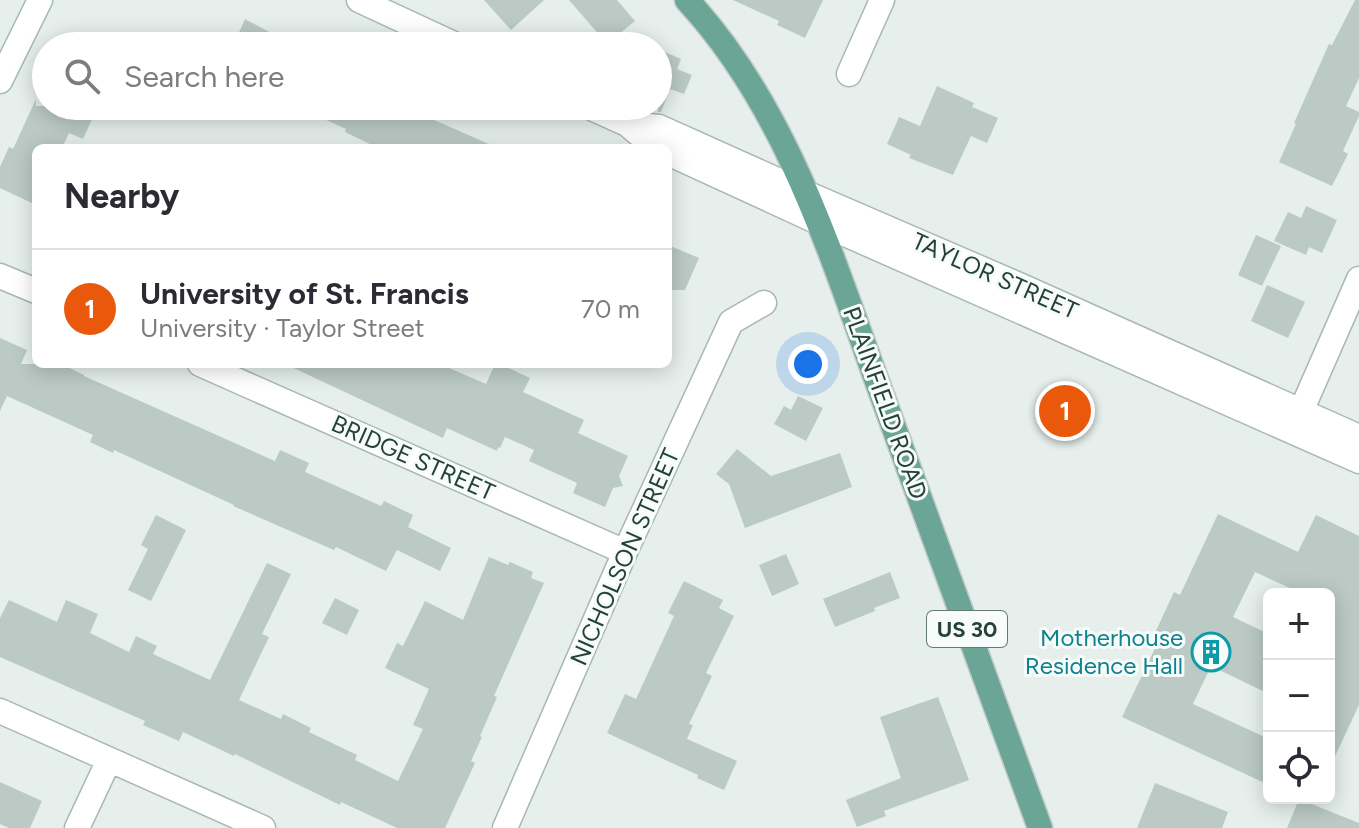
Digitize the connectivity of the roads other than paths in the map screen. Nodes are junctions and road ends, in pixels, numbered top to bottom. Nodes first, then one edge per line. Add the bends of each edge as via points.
1 (40, 0) edge
2 (359, 0) edge
3 (687, 0) edge
4 (882, 0) edge
5 (428, 32) edge
6 (849, 74) dead end
7 (0, 81) edge
8 (618, 120) edge
9 (627, 124) junction
10 (651, 144) edge
11 (672, 155) edge
12 (806, 193) junction
13 (818, 222) junction
14 (0, 276) edge
15 (1359, 279) edge
16 (32, 289) edge
17 (764, 303) dead end
18 (209, 368) edge
19 (1297, 422) junction
20 (1359, 437) edge
21 (1359, 461) edge
22 (625, 552) junction
23 (0, 711) edge
24 (109, 760) junction
25 (77, 828) edge
26 (263, 828) edge
27 (505, 828) edge
28 (1040, 828) edge

1 - 7 street
2 - 5 street
3 - 12 main road, PLAINFIELD ROAD / US 30 via 762,101
4 - 6 street
8 - 9 street, TAYLOR STREET
9 - 10 street, TAYLOR STREET
9 - 12 street, TAYLOR STREET via 659,127
11 - 13 street, TAYLOR STREET
12 - 13 main road, PLAINFIELD ROAD / US 30
12 - 19 street, TAYLOR STREET via 1019,285
13 - 19 street, TAYLOR STREET
13 - 28 main road, PLAINFIELD ROAD / US 30
14 - 16 street
15 - 19 street
17 - 22 street, NICHOLSON STREET via 731,322
18 - 22 street, BRIDGE STREET
19 - 20 street, TAYLOR STREET
19 - 21 street, TAYLOR STREET
22 - 27 street, NICHOLSON STREET
23 - 24 street
24 - 25 street
24 - 26 street

